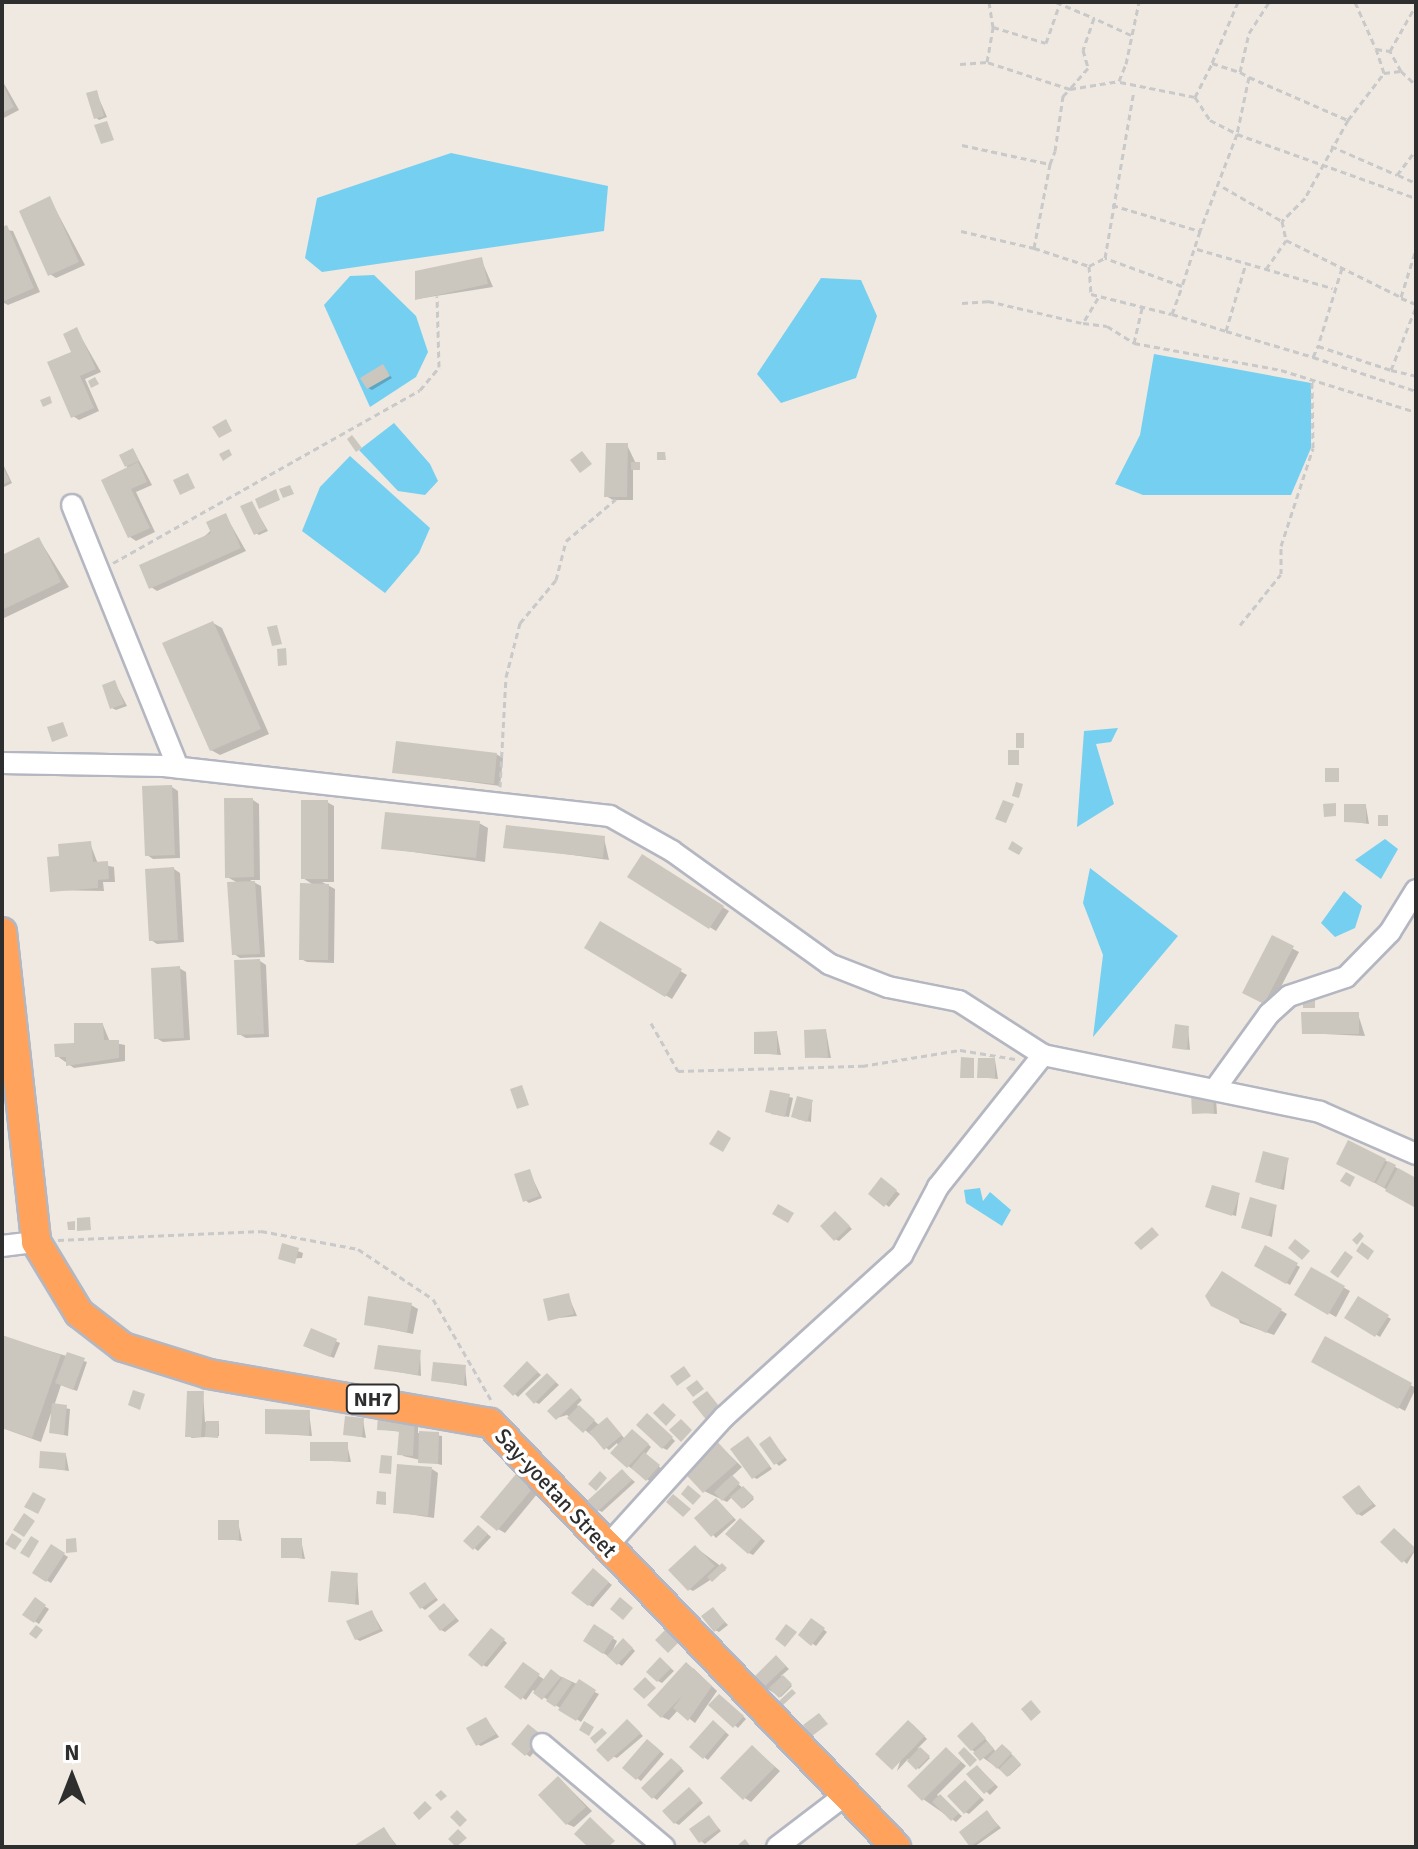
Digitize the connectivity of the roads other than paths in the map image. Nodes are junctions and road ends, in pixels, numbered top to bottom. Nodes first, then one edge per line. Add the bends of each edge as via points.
1 (72, 505) dead end
2 (2, 763) edge
3 (178, 767) junction
4 (1416, 890) edge
5 (2, 932) edge
6 (1039, 1059) junction
7 (1217, 1086) junction
8 (1416, 1154) edge
9 (36, 1242) junction
10 (2, 1246) edge
11 (607, 1546) junction
12 (542, 1744) dead end
13 (844, 1796) junction
14 (664, 1847) edge
15 (777, 1847) edge
16 (896, 1847) edge

1 - 3 street
2 - 3 street
3 - 6 street via 500,798 610,816 672,851 829,964 888,987 959,1001
4 - 7 street via 1390,932 1346,977 1289,996 1269,1014
5 - 9 highway, Say-yoetan Street / NH7
6 - 7 street
6 - 11 street via 938,1187 902,1255 724,1417
7 - 8 street via 1320,1112
9 - 10 street
9 - 11 highway, Say-yoetan Street / NH7 via 79,1313 123,1347 209,1374 490,1423
11 - 13 highway, Say-yoetan Street
12 - 14 street
13 - 15 street
13 - 16 highway, Say-yoetan Street

